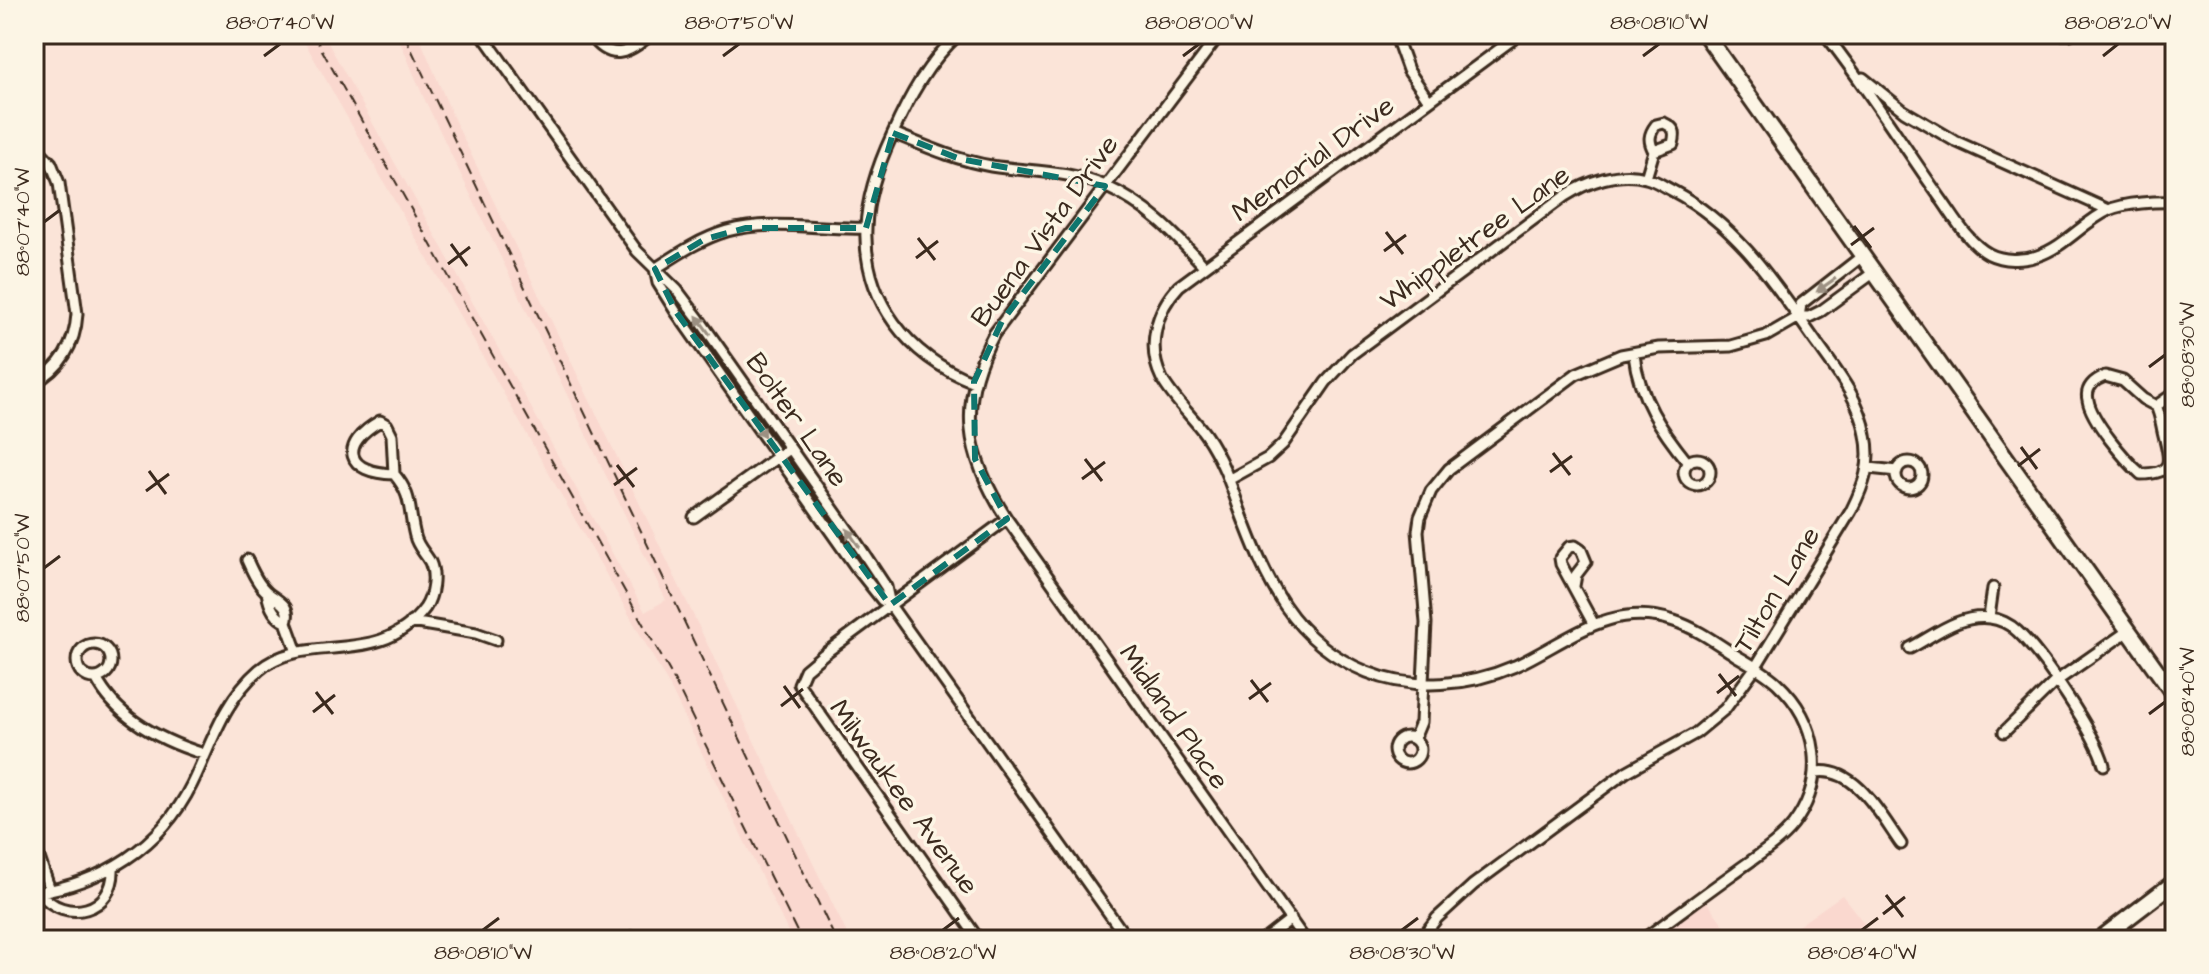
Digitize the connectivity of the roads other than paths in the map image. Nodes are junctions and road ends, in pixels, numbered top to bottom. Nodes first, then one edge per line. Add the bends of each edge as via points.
1 (482, 34) edge
2 (590, 34) edge
3 (651, 34) edge
4 (959, 34) edge
5 (1220, 34) edge
6 (1395, 34) edge
7 (1520, 34) edge
8 (1705, 34) edge
9 (1825, 34) edge
10 (2055, 34) edge
11 (2070, 34) edge
12 (1854, 71) junction
13 (1429, 101) junction
14 (893, 133) junction
15 (34, 145) edge
16 (1654, 151) dead end
17 (1646, 178) junction
18 (1105, 186) junction
19 (2175, 202) edge
20 (2109, 210) junction
21 (866, 228) junction
22 (1861, 257) junction
23 (1204, 266) junction
24 (655, 269) junction
25 (1873, 273) junction
26 (1799, 317) junction
27 (1634, 355) junction
28 (974, 382) junction
29 (34, 383) edge
30 (2175, 393) edge
31 (2156, 406) junction
32 (790, 448) junction
33 (778, 457) junction
34 (1688, 463) dead end
35 (1869, 468) junction
36 (1897, 471) dead end
37 (394, 474) junction
38 (1230, 479) junction
39 (694, 517) dead end
40 (1007, 519) junction
41 (247, 560) dead end
42 (1574, 586) dead end
43 (1993, 588) dead end
44 (890, 605) junction
45 (1989, 617) junction
46 (411, 622) junction
47 (1593, 623) junction
48 (2128, 631) junction
49 (496, 640) dead end
50 (1910, 648) dead end
51 (297, 652) junction
52 (1755, 668) junction
53 (96, 678) dead end
54 (2055, 682) junction
55 (1424, 683) junction
56 (2175, 696) edge
57 (2004, 732) dead end
58 (1414, 739) dead end
59 (204, 754) junction
60 (2104, 765) dead end
61 (1816, 772) junction
62 (34, 843) edge
63 (1901, 844) dead end
64 (113, 868) junction
65 (2175, 882) edge
66 (41, 892) edge
67 (1291, 919) junction
68 (2109, 937) edge
69 (979, 940) edge
70 (1128, 940) edge
71 (1264, 940) edge
72 (1305, 940) edge
73 (1420, 940) edge
74 (1642, 940) edge

1 - 24 street, Bolter Lane
2 - 3 street via 604,49 620,53
4 - 14 street via 916,86
5 - 18 street, Buena Vista Drive
6 - 13 street via 1408,70
7 - 13 street, Memorial Drive
8 - 22 main road
9 - 12 street
10 - 11 street
12 - 20 street via 1904,111 1955,141
12 - 20 street via 1963,228 1990,255 2040,255
13 - 23 street, Memorial Drive
14 - 18 street via 960,159 1052,171
14 - 21 street via 879,166
15 - 29 street via 51,163 59,183 77,314 65,356
16 - 17 street
17 - 26 street via 1693,203 1735,236
17 - 38 street, Whippletree Lane via 1592,181 1565,196 1352,354 1283,444
18 - 23 street via 1164,222
18 - 28 street, Buena Vista Drive via 1002,321
19 - 20 street
21 - 24 street via 746,228 705,239
21 - 28 street via 873,280 892,320 920,352
22 - 25 main road
22 -> 26 street via 1801,304
23 - 38 street, Memorial Drive via 1165,303 1155,336 1156,359 1162,378 1206,436
32 -> 24 street, Bolter Lane via 677,290
24 -> 33 street, Bolter Lane via 676,312
25 - 26 street via 1821,311
25 - 48 main road
26 - 27 street via 1766,336 1738,344 1659,348
26 - 35 street, Tilton Lane via 1854,398 1867,437
27 - 34 street via 1655,419
27 - 55 street via 1576,374 1463,458 1431,491 1418,531 1426,614
28 - 40 street, Buena Vista Drive via 975,459
30 - 31 street
31 - 31 street via 2111,376 2098,378 2088,391 2093,413 2141,474 2155,474 2167,466 2170,452
32 - 33 street
44 -> 32 street, Bolter Lane via 886,587
33 - 39 street
33 - 44 street, Bolter Lane via 871,588
35 - 36 street
35 - 52 street, Tilton Lane via 1851,511
37 - 37 street via 369,472 353,459 360,437 380,421 392,435
37 - 46 street via 407,490 416,540 433,577 432,593
38 - 55 street via 1270,582 1310,638 1367,672
40 - 44 street
40 - 67 street, Midland Place
41 - 51 street via 267,592 286,609
42 - 47 street
43 - 45 street
44 - 69 street, Milwaukee Avenue via 800,677 801,691
44 - 70 street, Bolter Lane
45 - 50 street via 1965,619
45 - 54 street via 2015,629
46 - 49 street
46 - 51 street via 369,644
47 - 52 street via 1630,616 1673,621
47 - 55 street via 1494,674
48 - 54 street
48 - 56 main road
51 - 59 street via 272,660 246,682 219,719
52 - 61 street via 1787,693 1806,721
52 - 73 street, Tilton Lane via 1706,726 1626,772 1473,885
53 - 59 street via 108,697 141,726
54 - 57 street
54 - 60 street via 2094,739
55 - 58 street
59 - 64 street via 167,822
61 - 63 street via 1848,779
61 - 74 street via 1801,813 1778,840
62 - 66 street
64 - 66 street
64 - 66 street via 110,890 83,910 59,909
65 - 68 main road
67 - 71 street
67 - 72 street, Midland Place

